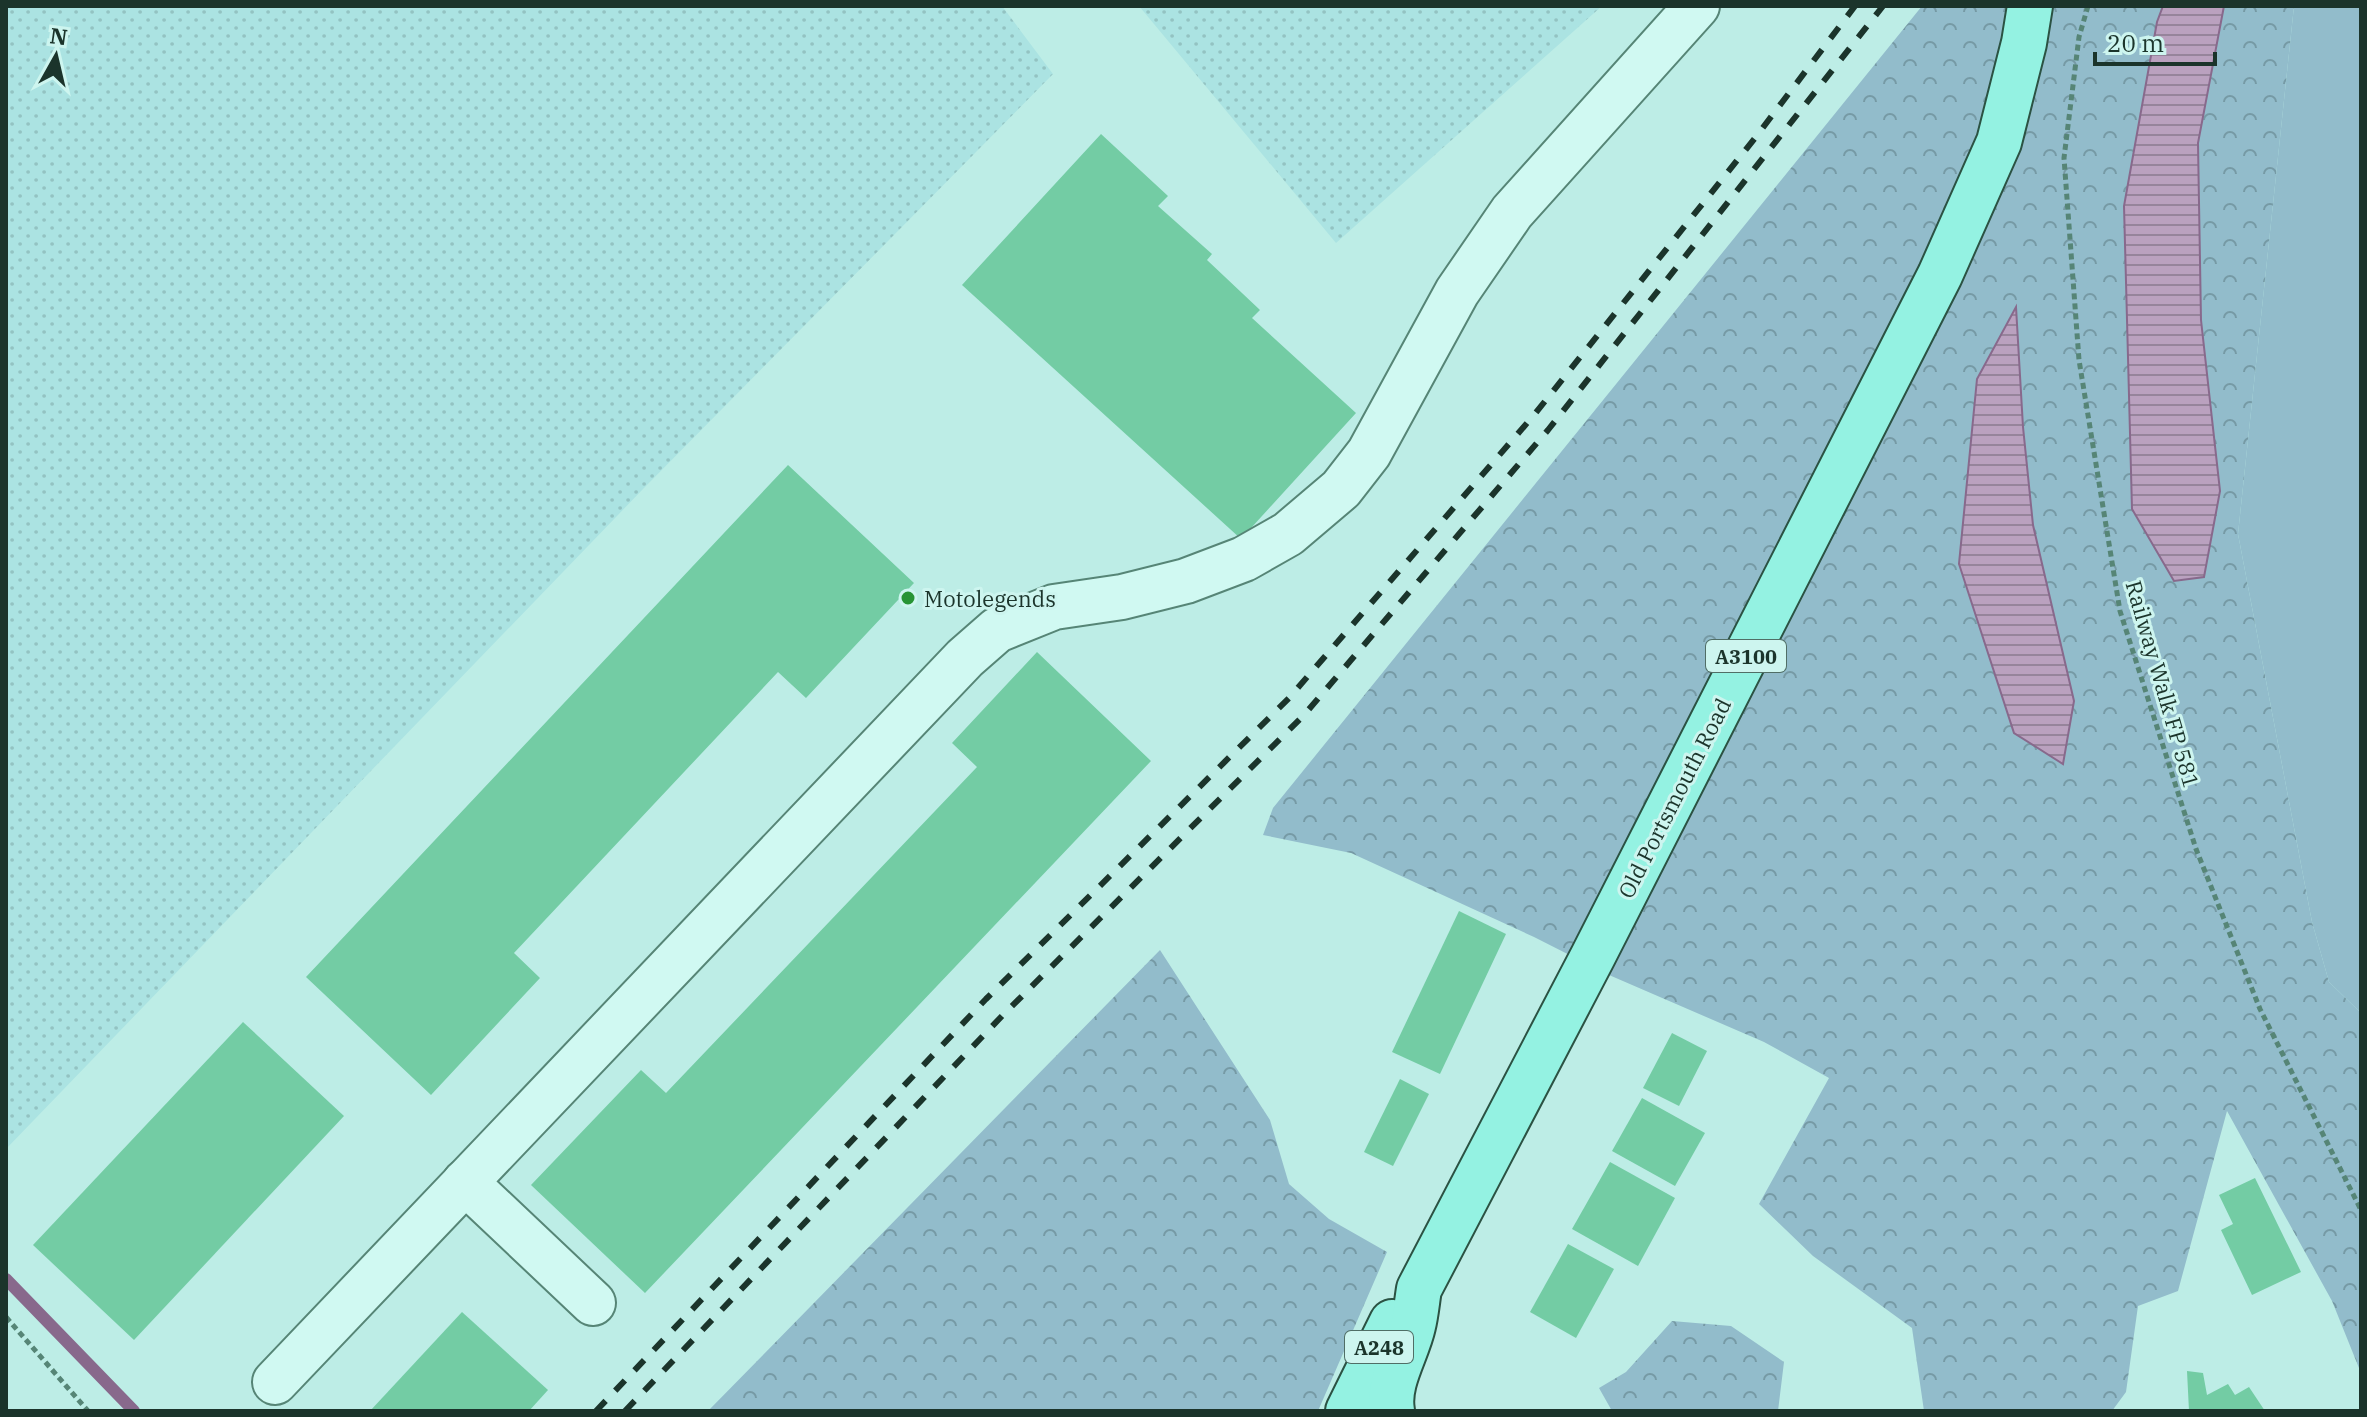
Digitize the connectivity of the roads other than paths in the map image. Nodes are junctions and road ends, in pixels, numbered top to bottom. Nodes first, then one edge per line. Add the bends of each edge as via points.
1 (1697, 6) edge
2 (2030, 6) edge
3 (465, 1182) junction
4 (1419, 1289) junction
5 (593, 1303) dead end
6 (275, 1382) dead end
7 (1348, 1411) edge
8 (1392, 1411) edge

1 - 3 lane via 1512,212 1457,292 1369,453 1341,489 1288,534 1244,559 1186,581 1054,607 997,630
2 - 4 main road, Old Portsmouth Road / A3100 via 1999,142 1940,275
3 - 5 lane
3 - 6 lane
4 - 7 main road, A248 via 1390,1325
4 - 8 main road, Old Portsmouth Road / A3100

